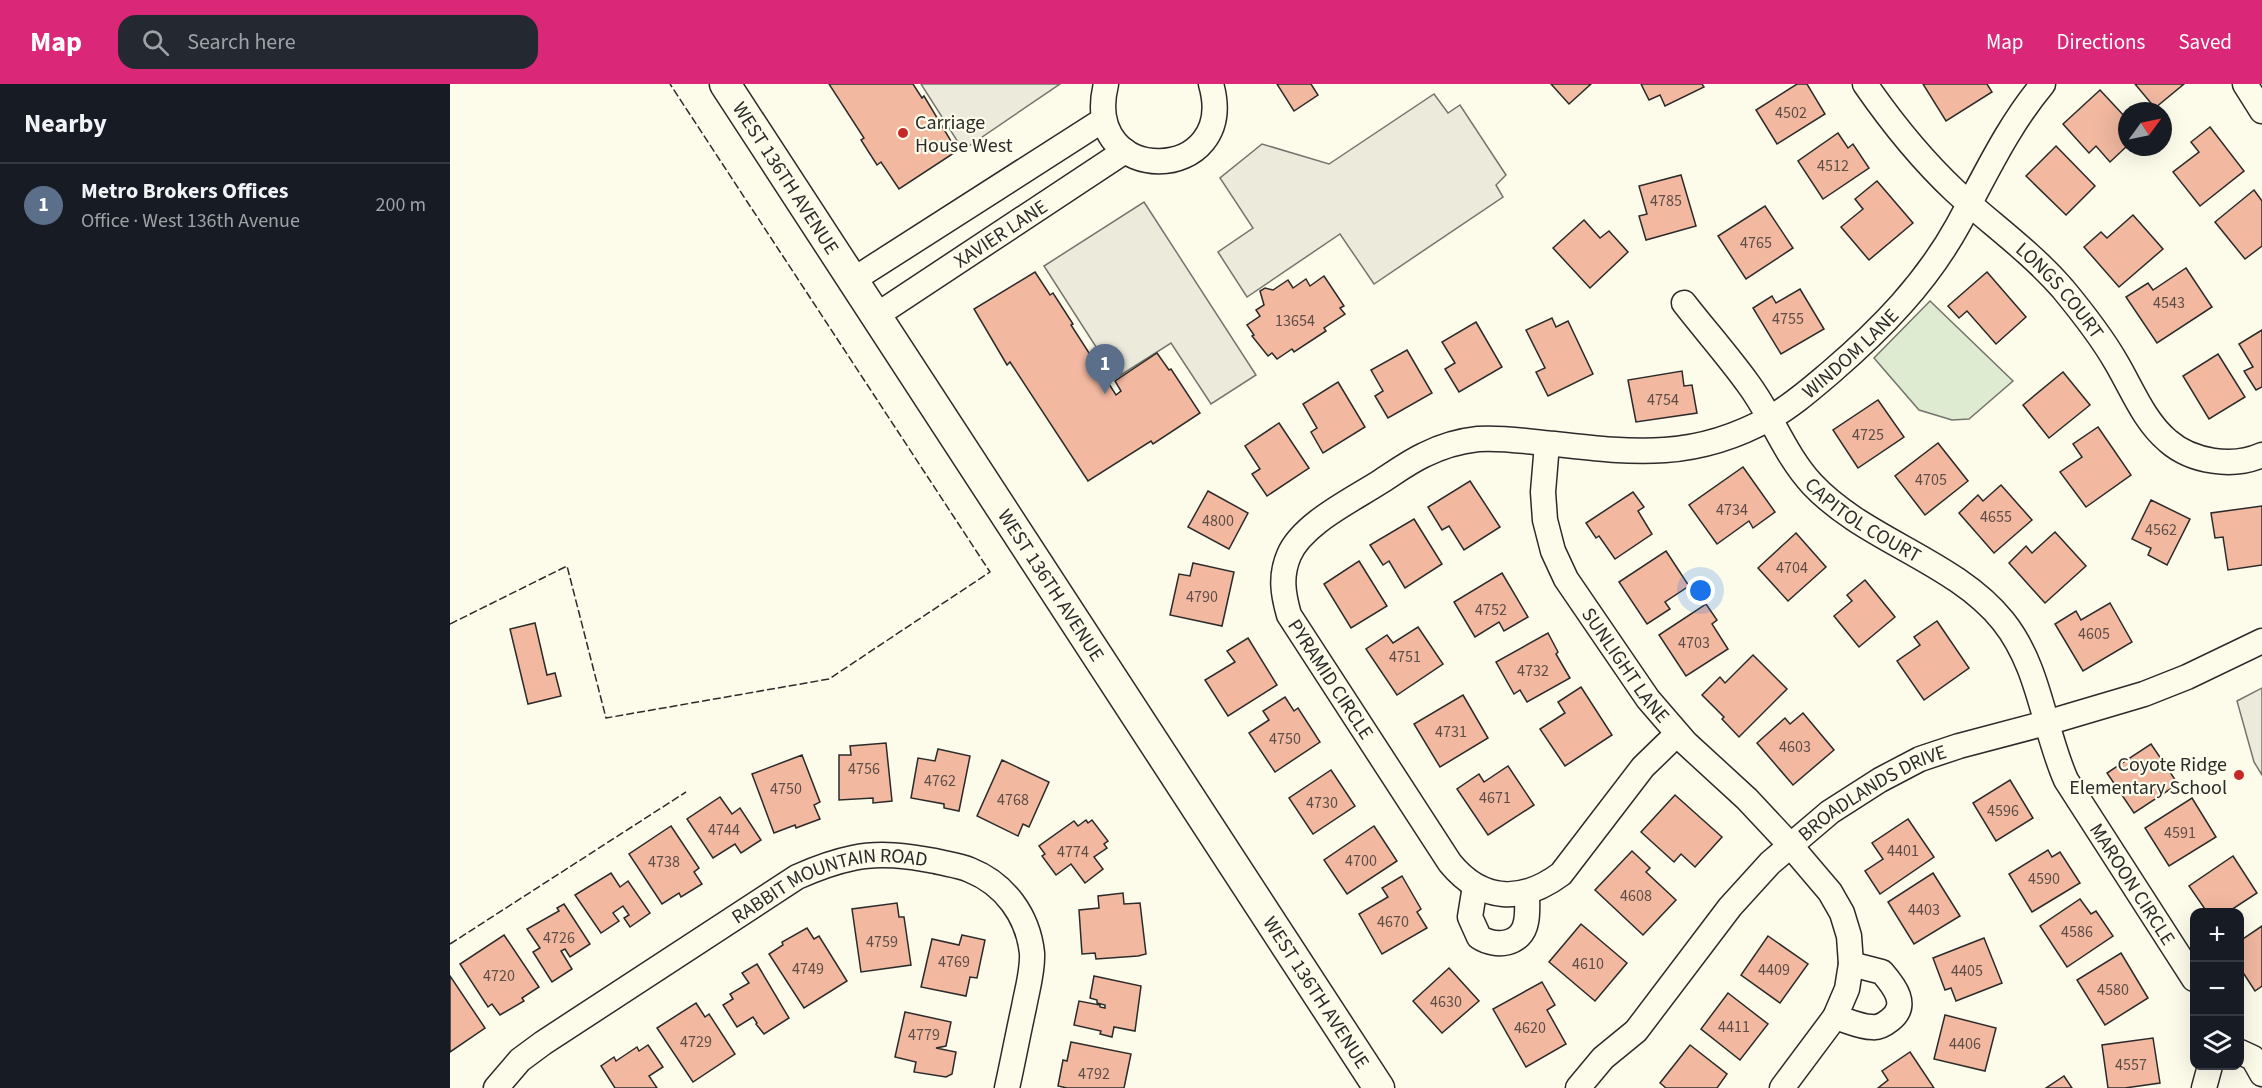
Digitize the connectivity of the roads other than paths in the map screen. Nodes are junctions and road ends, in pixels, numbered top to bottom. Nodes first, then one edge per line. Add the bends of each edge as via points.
1 (725, 84) edge
2 (1106, 84) edge
3 (1211, 84) edge
4 (1865, 84) edge
5 (2043, 84) edge
6 (2245, 84) edge
7 (2262, 111) edge
8 (1103, 120) junction
9 (1125, 151) junction
10 (1969, 203) junction
11 (854, 280) junction
12 (1684, 303) dead end
13 (877, 315) junction
14 (1770, 418) junction
15 (1546, 444) junction
16 (2262, 455) edge
17 (2262, 641) edge
18 (2046, 723) junction
19 (1677, 734) junction
20 (1790, 845) junction
21 (1475, 886) junction
22 (1527, 893) junction
23 (1851, 964) junction
24 (2190, 973) edge
25 (1834, 1017) junction
26 (2244, 1053) edge
27 (2209, 1070) edge
28 (2262, 1074) edge
29 (496, 1088) edge
30 (1007, 1088) edge
31 (1378, 1088) edge
32 (1578, 1088) edge
33 (1782, 1088) edge
34 (2204, 1088) edge

1 - 11 main road, WEST 136TH AVENUE
2 - 8 street via 1101,102
3 - 9 street via 1214,118 1209,132 1189,154 1156,162
4 - 10 street, LONGS COURT via 1929,165
5 - 10 street, WINDOM LANE via 2002,140
6 - 7 street
8 - 9 street via 1111,137
8 - 11 street, XAVIER LANE
9 - 13 street, XAVIER LANE
10 - 14 street, WINDOM LANE via 1932,266 1898,309 1871,338 1801,398
10 - 16 street, LONGS COURT via 2024,249 2062,288 2115,360 2151,425 2169,442 2211,461 2233,462
11 - 13 main road, WEST 136TH AVENUE
12 - 14 street, CAPITOL COURT
13 - 31 main road, WEST 136TH AVENUE
14 - 15 street, WINDOM LANE via 1727,437 1664,451 1627,452
14 - 18 street, CAPITOL COURT via 1801,470 1836,506 1959,582 2003,620 2033,674
15 - 19 street, SUNLIGHT LANE via 1545,520 1566,579 1648,699
15 - 21 street, PYRAMID CIRCLE via 1477,439 1422,456 1317,523 1299,539 1283,575 1289,615 1450,863
17 - 18 street, BROADLANDS DRIVE via 2144,694
18 - 20 street, BROADLANDS DRIVE via 1920,759 1840,806
18 - 24 street, MAROON CIRCLE via 2066,780
19 - 20 street, SUNLIGHT LANE
19 - 22 street, PYRAMID CIRCLE via 1637,774 1561,874
20 - 23 street via 1830,892 1842,913
20 - 32 street, BROADLANDS DRIVE via 1730,907 1636,1031 1603,1058
21 - 22 street, PYRAMID CIRCLE via 1493,893
21 - 22 street via 1472,923 1479,937 1495,944 1512,942 1523,931
23 - 25 street via 1847,989
23 - 25 street via 1882,972 1898,994 1898,1012 1882,1026 1872,1027
25 - 33 street
26 - 28 street
27 - 34 street
29 - 30 street, RABBIT MOUNTAIN ROAD via 520,1060 543,1043 797,877 855,857 887,855 969,869 998,886 1020,912 1032,955

